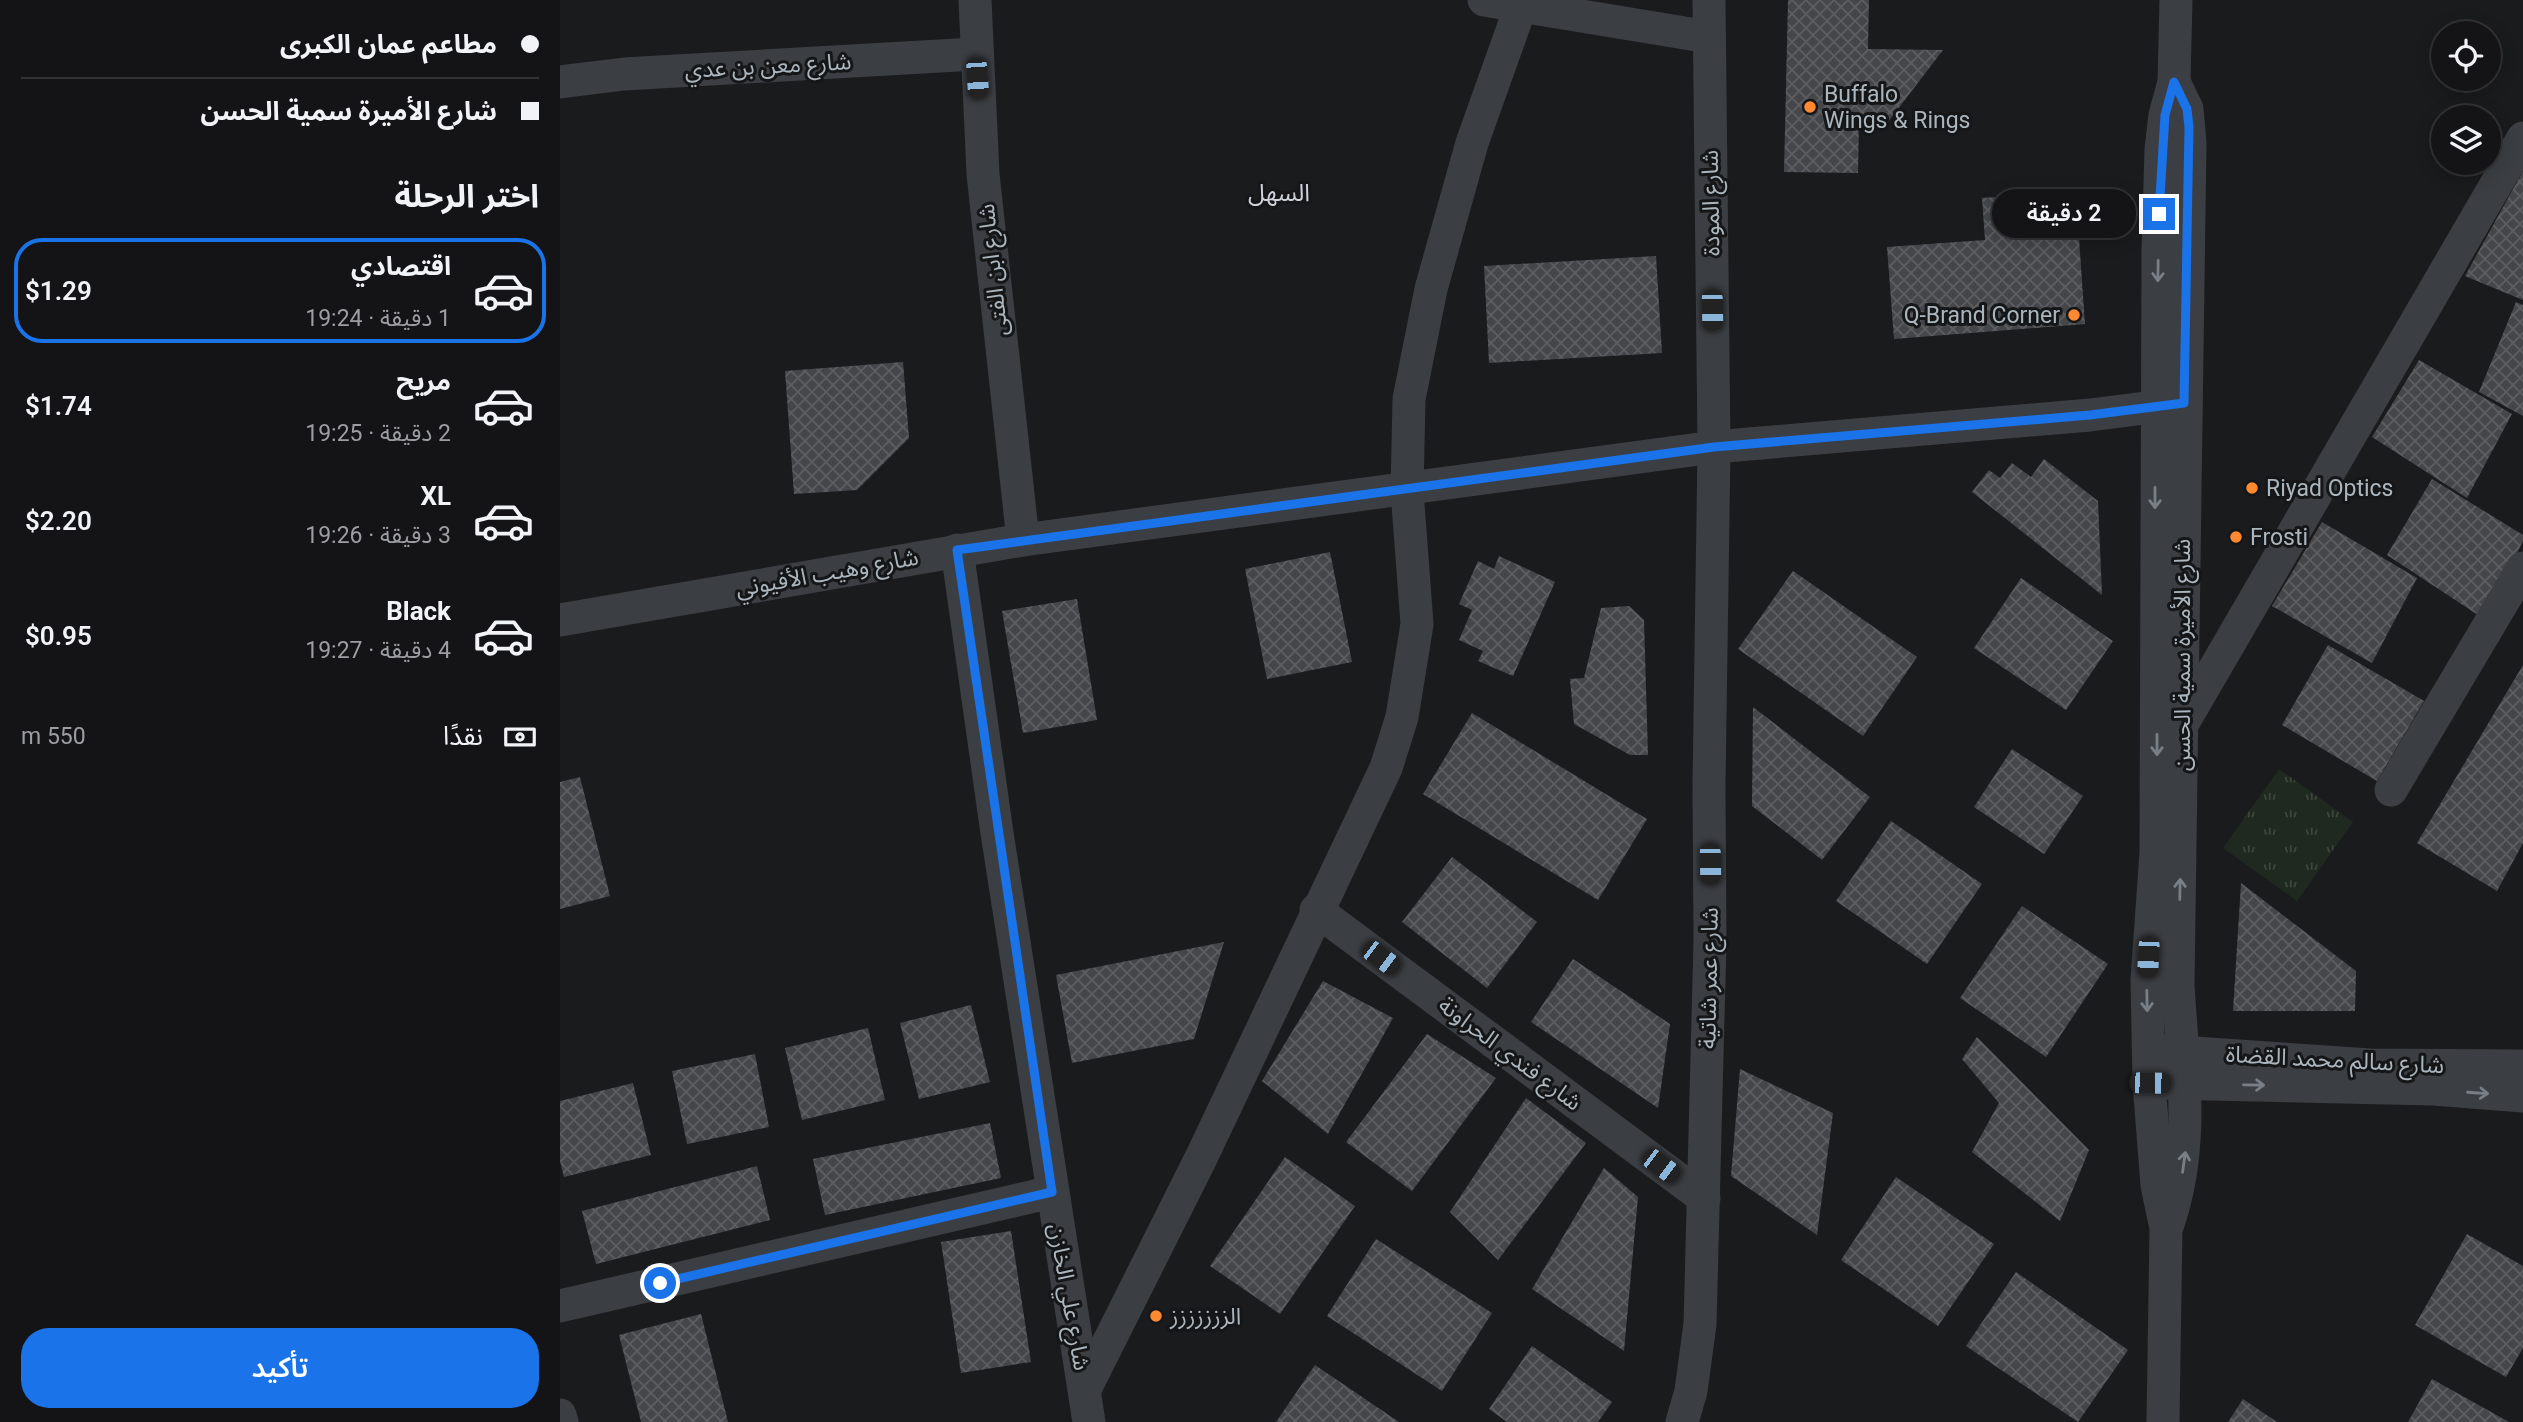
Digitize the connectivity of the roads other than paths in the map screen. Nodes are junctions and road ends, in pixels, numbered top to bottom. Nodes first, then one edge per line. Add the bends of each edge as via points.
1 (975, 0) edge
2 (1484, 0) edge
3 (1709, 0) edge
4 (2176, 0) edge
5 (1522, 2) edge
6 (1709, 37) junction
7 (975, 54) junction
8 (560, 82) edge
9 (2523, 138) edge
10 (2170, 405) junction
11 (1714, 447) junction
12 (1407, 491) junction
13 (1023, 540) junction
14 (957, 550) junction
15 (2523, 568) edge
16 (596, 616) junction
17 (560, 620) edge
18 (560, 629) edge
19 (2183, 723) junction
20 (2391, 790) dead end
21 (1316, 910) junction
22 (2148, 1048) junction
23 (2523, 1066) edge
24 (2185, 1068) junction
25 (2150, 1083) junction
26 (2523, 1096) edge
27 (1052, 1192) junction
28 (1704, 1198) junction
29 (2166, 1228) junction
30 (560, 1306) edge
31 (1085, 1389) junction
32 (560, 1415) edge
33 (562, 1422) edge
34 (1089, 1422) edge
35 (1682, 1422) edge
36 (2163, 1422) edge

1 - 7 street, شارع ابن الفتى
2 - 5 street
3 - 6 street, شارع المودة
4 - 10 street, شارع الأميرة سمية الحسن via 2174,82 2187,109 2189,127
5 - 6 street
5 - 12 street via 1472,143 1431,289 1409,399
6 - 11 street, شارع المودة
7 - 8 street, شارع معن بن عدي via 624,74
7 - 13 street, شارع ابن الفتى via 993,279
9 - 19 street
10 - 11 street, شارع وهيب الأفيوني
10 - 19 street, شارع الأميرة سمية الحسن
10 -> 22 street, شارع الأميرة سمية الحسن
11 - 12 street, شارع وهيب الأفيوني
11 - 28 street, شارع عمر شاتية
12 - 13 street, شارع وهيب الأفيوني
12 - 21 street via 1417,624 1405,705 1385,768
13 - 14 street, شارع وهيب الأفيوني
14 - 16 street, شارع وهيب الأفيوني
14 - 27 street, شارع علي الخازن
15 - 20 street
16 - 17 street, شارع وهيب الأفيوني
16 - 18 street, شارع وهيب الأفيوني
24 -> 19 street, شارع الأميرة سمية الحسن via 2178,985
21 - 28 street, شارع فندي الحراونة
21 - 31 street via 1201,1158
22 - 24 street, شارع سالم محمد القضاة
22 - 25 street, شارع الأميرة سمية الحسن
23 - 24 street, شارع سالم محمد القضاة
24 - 25 street, شارع سالم محمد القضاة
24 -> 26 street, شارع سالم محمد القضاة
29 -> 24 street, شارع الأميرة سمية الحسن via 2185,1157
25 - 29 street, شارع الأميرة سمية الحسن via 2157,1185
27 - 30 street
27 - 31 street, شارع علي الخازن
28 - 35 street, شارع عمر شاتية via 1700,1324
29 - 36 street, شارع الأميرة سمية الحسن
31 - 34 street, شارع علي الخازن
32 - 33 street

